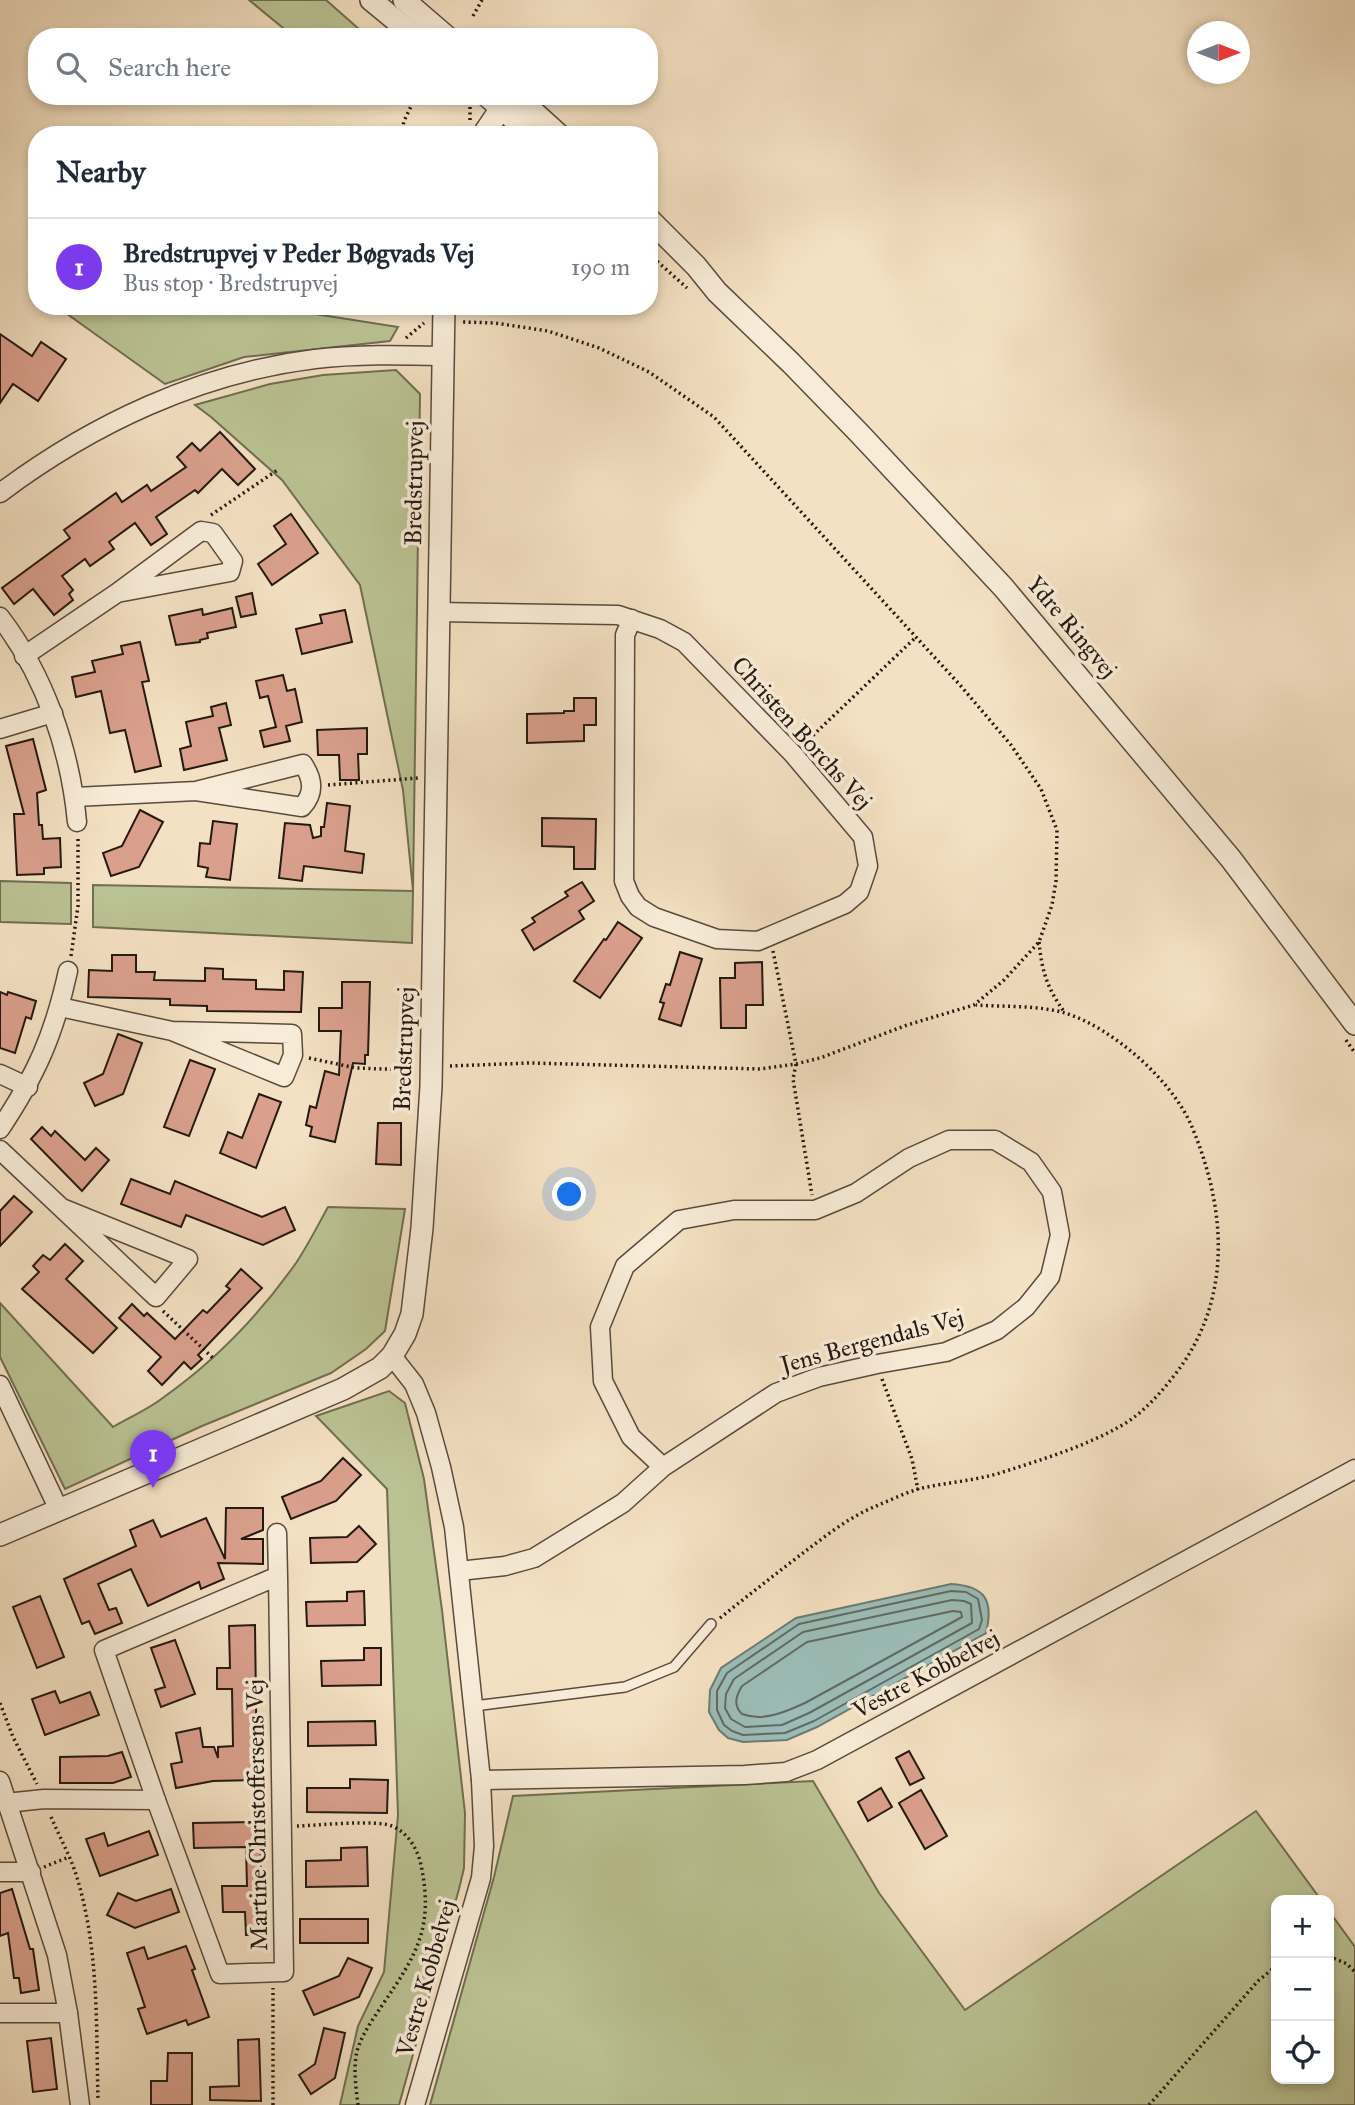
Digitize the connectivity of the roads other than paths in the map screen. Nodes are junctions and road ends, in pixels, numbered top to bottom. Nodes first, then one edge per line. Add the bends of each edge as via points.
1 (404, 0) edge
2 (382, 3) edge
3 (407, 28) edge
4 (437, 28) edge
5 (493, 105) edge
6 (503, 105) edge
7 (507, 105) edge
8 (478, 126) edge
9 (523, 126) edge
10 (544, 126) edge
11 (658, 228) edge
12 (658, 245) edge
13 (717, 292) junction
14 (444, 315) edge
15 (443, 356) junction
16 (0, 493) edge
17 (117, 593) junction
18 (438, 612) junction
19 (0, 617) edge
20 (632, 619) junction
21 (24, 656) junction
22 (53, 713) junction
23 (0, 729) edge
24 (196, 791) junction
25 (75, 797) junction
26 (77, 822) road end
27 (68, 971) road end
28 (60, 1007) junction
29 (1348, 1028) edge
30 (172, 1031) junction
31 (0, 1074) edge
32 (28, 1087) junction
33 (0, 1129) edge
34 (0, 1150) edge
35 (62, 1208) junction
36 (392, 1356) junction
37 (0, 1385) edge
38 (663, 1467) junction
39 (1355, 1469) edge
40 (59, 1510) junction
41 (277, 1533) dead end
42 (0, 1535) edge
43 (458, 1571) junction
44 (278, 1576) junction
45 (711, 1624) road end
46 (474, 1706) junction
47 (481, 1780) junction
48 (0, 1781) edge
49 (156, 1800) junction
50 (6, 1803) junction
51 (0, 1872) edge
52 (31, 1872) junction
53 (0, 2012) edge
54 (68, 2013) junction
55 (80, 2105) edge
56 (415, 2105) edge

1 - 4 street
2 - 3 street
5 - 8 street
6 - 9 street
7 - 10 street
11 - 13 street, Ydre Ringvej
12 - 13 street, Ydre Ringvej
13 - 29 street, Ydre Ringvej via 839,413 1012,597 1231,859
14 - 15 street, Bredstrupvej
15 - 16 street via 316,359 191,388 76,441
15 - 18 street, Bredstrupvej
17 - 17 street via 201,531 213,533 233,561 230,572
17 - 21 street
18 - 20 street, Christen Borchs Vej
18 - 36 street, Bredstrupvej via 422,1228 412,1314
19 - 21 street
20 - 20 street, Christen Borchs Vej via 625,635 624,881 638,907 653,917 717,939 745,942 770,938 845,904 859,892 869,866 863,837 793,754 684,642
21 - 22 street
22 - 23 street
22 - 25 street
24 - 24 street via 302,807 312,787 303,764
24 - 25 street
25 - 26 street
27 - 28 street
28 - 30 street
28 - 32 street
30 - 30 street via 292,1034 293,1055 284,1077
31 - 32 street
32 - 33 street
34 - 35 street
35 - 35 street via 188,1259 156,1297
36 - 40 street, Bredstrupvej via 343,1389
36 - 43 street, Vestre Kobbelvej via 414,1384 426,1413 454,1527
37 - 40 street
38 - 38 street, Jens Bergendals Vej via 776,1393 819,1377 946,1352 997,1330 1026,1307 1050,1277 1060,1235 1052,1192 1031,1162 995,1140 949,1140 909,1158 856,1193 815,1210 734,1210 678,1220 625,1266 600,1327 603,1381 631,1437
38 - 43 street, Jens Bergendals Vej via 623,1503 534,1558
39 - 47 street, Vestre Kobbelvej via 817,1760 786,1772
40 - 42 street, Bredstrupvej
41 - 44 street, Martine Christoffersens Vej
43 - 46 street, Vestre Kobbelvej
44 - 49 street, Martine Christoffersens Vej via 104,1650
44 - 49 street, Martine Christoffersens Vej via 284,1972 220,1974
45 - 46 lane via 674,1667 625,1687
46 - 47 street, Vestre Kobbelvej
47 - 56 street, Vestre Kobbelvej via 481,1878
48 - 50 street
49 - 50 street
50 - 52 street
51 - 52 street
52 - 54 street via 57,1955
53 - 54 street
54 - 55 street

